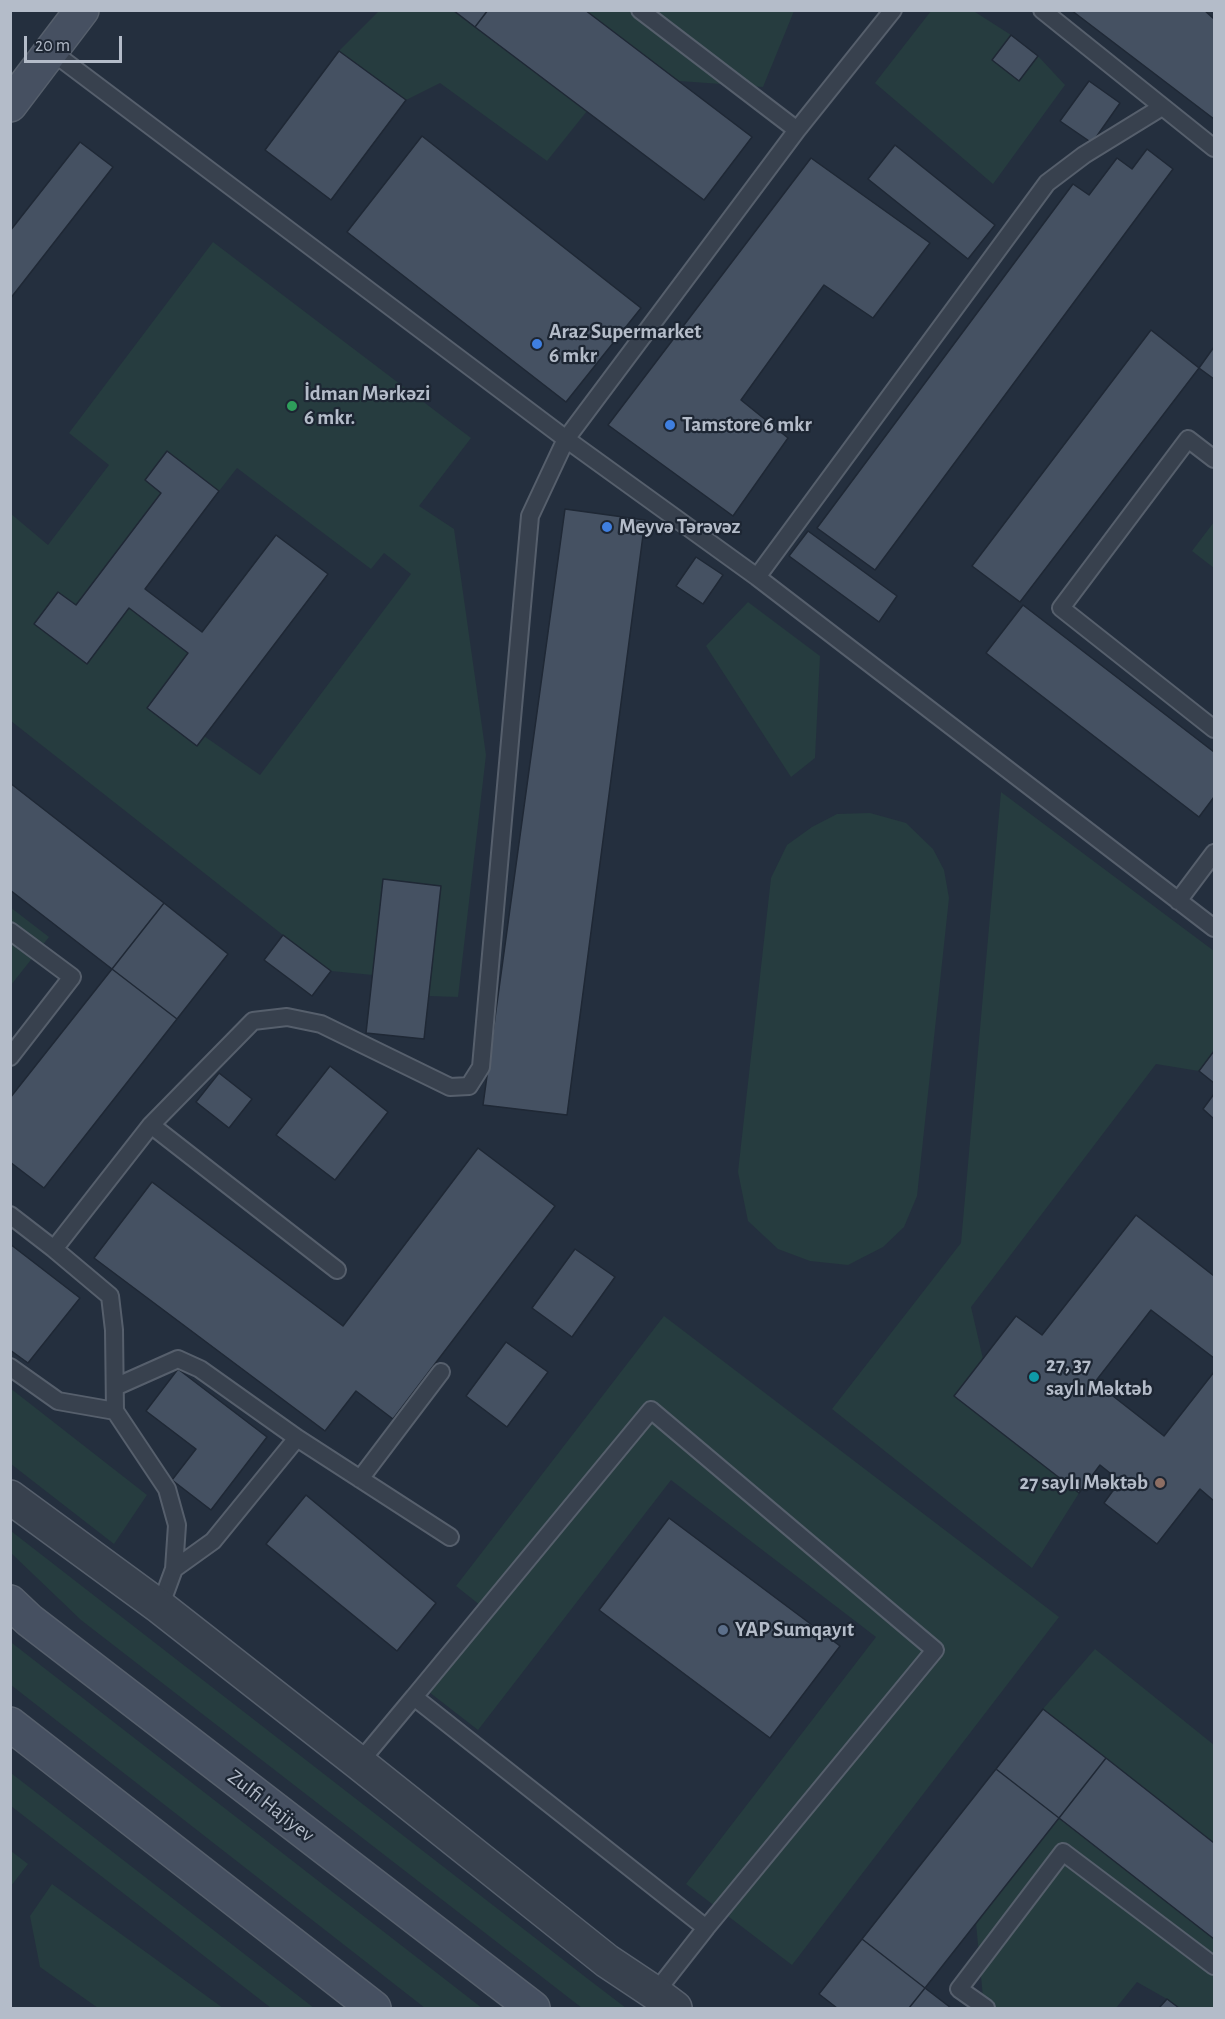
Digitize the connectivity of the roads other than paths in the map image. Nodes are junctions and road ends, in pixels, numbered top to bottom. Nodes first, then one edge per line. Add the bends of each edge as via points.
1 (82, 10) edge
2 (640, 10) edge
3 (893, 10) edge
4 (1042, 10) edge
5 (51, 51) junction
6 (10, 105) edge
7 (1162, 108) junction
8 (797, 130) junction
9 (1215, 148) edge
10 (566, 440) junction
11 (1215, 459) edge
12 (757, 577) junction
13 (1215, 729) edge
14 (1215, 853) edge
15 (1178, 901) junction
16 (1215, 928) edge
17 (10, 931) edge
18 (10, 1057) edge
19 (151, 1125) junction
20 (10, 1215) edge
21 (54, 1249) junction
22 (337, 1270) dead end
23 (10, 1367) edge
24 (441, 1372) dead end
25 (115, 1387) junction
26 (115, 1411) junction
27 (297, 1438) junction
28 (360, 1479) junction
29 (10, 1497) edge
30 (450, 1537) dead end
31 (174, 1569) junction
32 (10, 1602) edge
33 (160, 1607) junction
34 (414, 1697) junction
35 (10, 1724) edge
36 (359, 1762) junction
37 (706, 1928) junction
38 (1215, 1966) edge
39 (665, 2001) edge
40 (374, 2008) edge
41 (533, 2008) edge
42 (986, 2008) edge

1 - 5 main road
2 - 8 lane
3 - 8 lane
4 - 7 lane
5 - 6 main road
5 - 10 lane
7 - 9 lane
7 - 12 lane via 1084,155 1047,183
8 - 10 lane
10 - 12 lane
10 - 19 lane via 530,516 481,1067 469,1086 450,1087 321,1024 287,1017 253,1021
11 - 13 lane via 1188,440 1061,608
12 - 15 lane
14 - 15 lane
15 - 16 lane
17 - 18 lane via 72,977
19 - 21 lane
19 - 22 lane
20 - 21 lane
21 - 25 lane via 110,1296
23 - 26 lane via 58,1401
24 - 28 lane
25 - 26 lane
25 - 27 lane via 178,1359 200,1369
26 - 31 lane via 167,1489 177,1525
27 - 28 lane
27 - 31 lane via 213,1541
28 - 30 lane
29 - 33 street
31 - 33 lane
32 - 41 main road, Zulfi Hajiyev
33 - 36 street
34 - 36 lane
34 - 37 lane
34 - 37 lane via 651,1410 935,1650
35 - 40 main road
36 - 39 street via 607,1962
37 - 39 lane
38 - 42 lane via 1063,1852 959,1989

